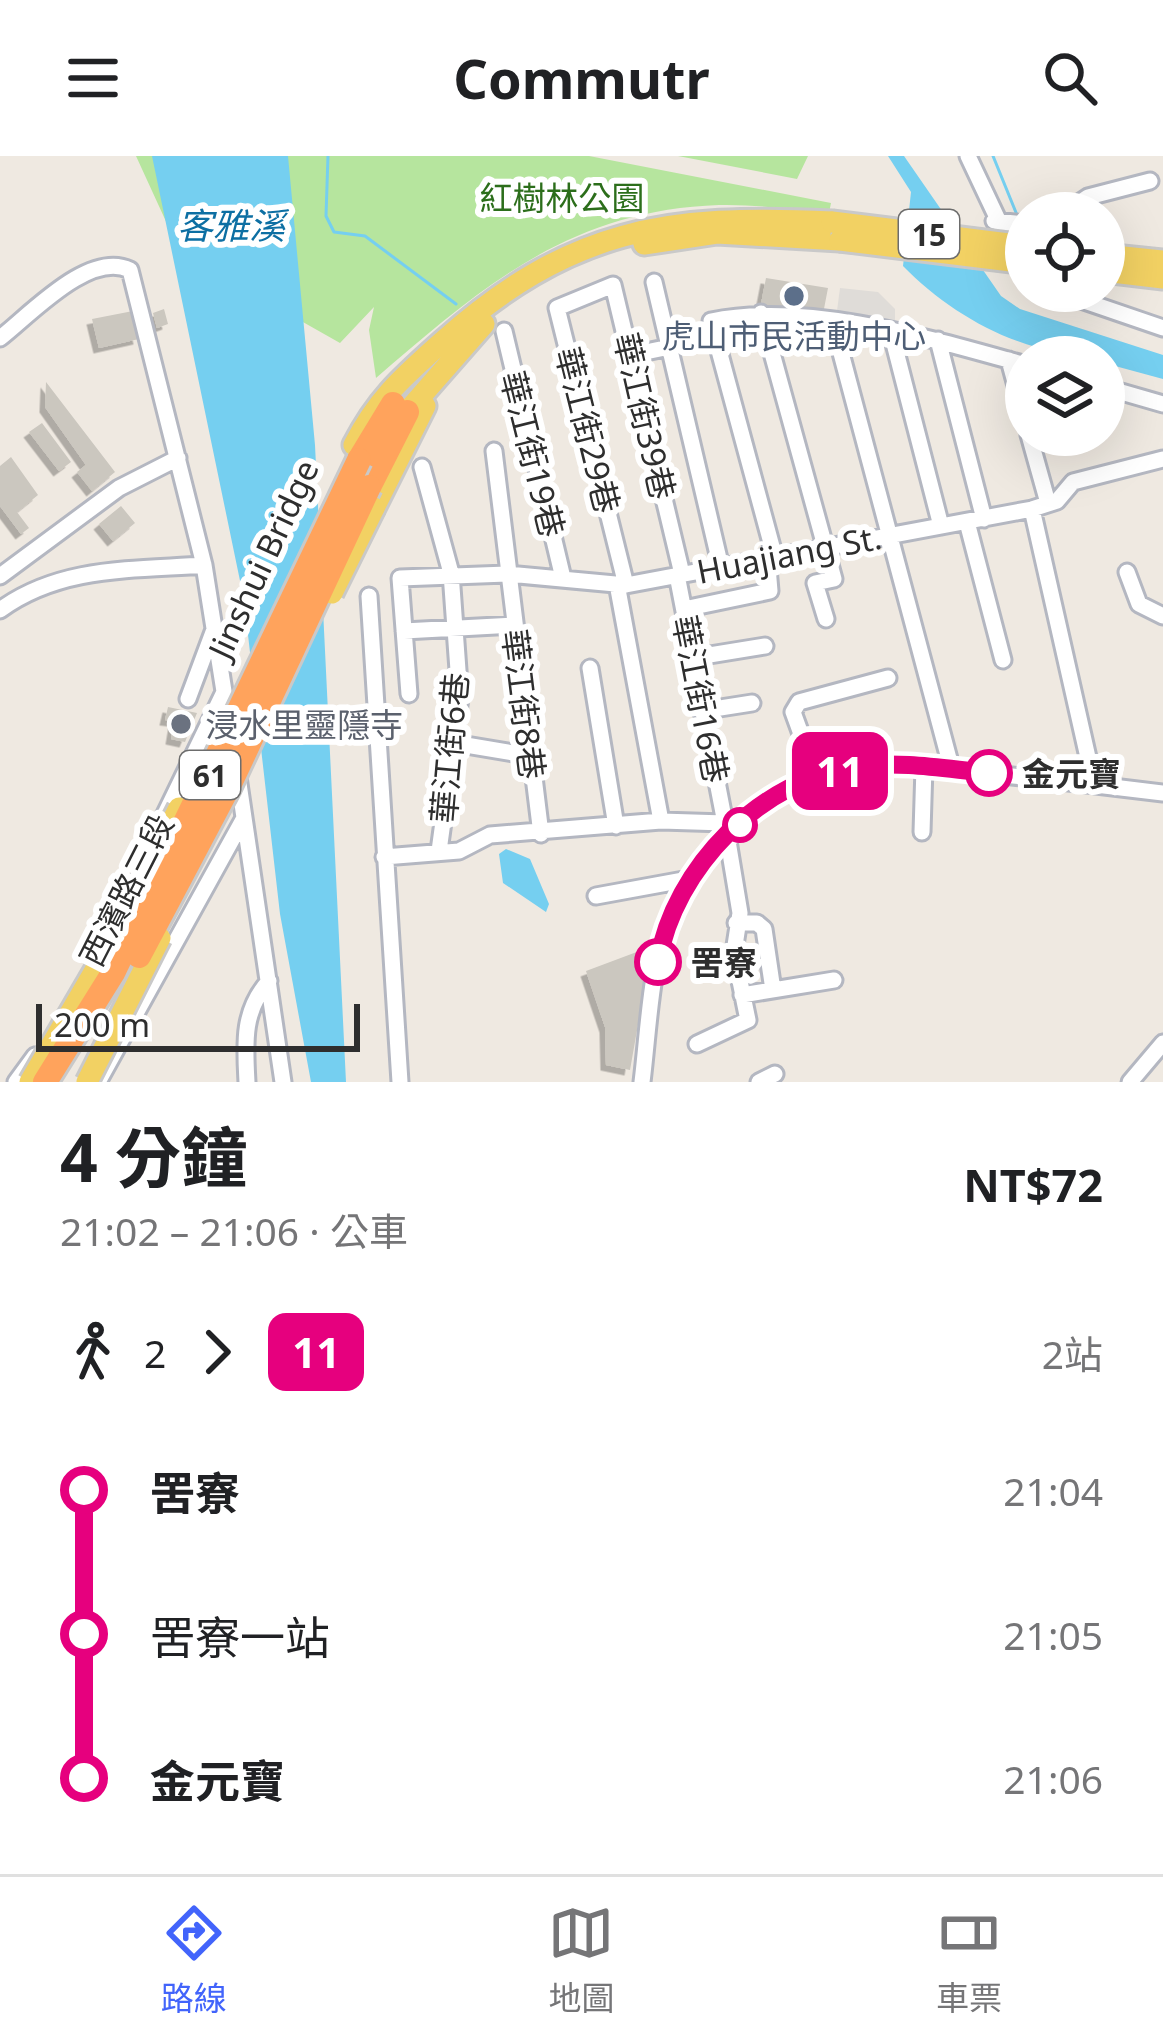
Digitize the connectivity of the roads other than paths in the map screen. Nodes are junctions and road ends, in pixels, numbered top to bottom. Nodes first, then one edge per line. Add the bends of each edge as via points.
1 (968, 156) edge
2 (1150, 181) dead end
3 (1107, 192) edge
4 (994, 221) junction
5 (1005, 222) edge
6 (836, 231) junction
7 (1005, 241) edge
8 (1005, 244) edge
9 (1125, 257) edge
10 (1005, 259) edge
11 (1163, 261) edge
12 (1125, 274) edge
13 (1163, 278) edge
14 (654, 282) dead end
15 (588, 295) joint
16 (1116, 312) edge
17 (761, 313) junction
18 (833, 323) junction
19 (1163, 328) edge
20 (504, 331) dead end
21 (891, 332) junction
22 (459, 337) junction
23 (0, 338) edge
24 (938, 340) junction
25 (665, 348) junction
26 (631, 355) junction
27 (1005, 360) edge
28 (1125, 393) edge
29 (1163, 404) edge
30 (400, 408) junction
31 (357, 452) junction
32 (494, 452) dead end
33 (1032, 456) edge
34 (178, 458) junction
35 (1163, 459) edge
36 (422, 467) dead end
37 (372, 498) junction
38 (1040, 506) junction
39 (975, 520) junction
40 (941, 526) junction
41 (887, 536) junction
42 (824, 545) junction
43 (771, 555) junction
44 (720, 563) junction
45 (204, 565) junction
46 (1127, 572) dead end
47 (451, 573) junction
48 (507, 574) junction
49 (680, 575) junction
50 (0, 576) edge
51 (563, 578) junction
52 (621, 585) junction
53 (369, 596) dead end
54 (684, 608) junction
55 (0, 610) edge
56 (1163, 616) edge
57 (826, 619) dead end
58 (514, 625) junction
59 (454, 628) junction
60 (214, 629) junction
61 (404, 631) junction
62 (765, 646) dead end
63 (691, 658) junction
64 (1003, 660) dead end
65 (590, 668) dead end
66 (888, 678) dead end
67 (224, 691) junction
68 (409, 694) dead end
69 (188, 699) dead end
70 (752, 703) dead end
71 (701, 711) junction
72 (454, 743) junction
73 (531, 757) junction
74 (924, 766) junction
75 (952, 770) junction
76 (817, 778) junction
77 (1094, 784) junction
78 (1163, 793) edge
79 (244, 818) junction
80 (661, 821) junction
81 (616, 826) junction
82 (727, 828) junction
83 (922, 832) dead end
84 (541, 834) junction
85 (439, 851) junction
86 (384, 857) junction
87 (688, 879) junction
88 (596, 896) dead end
89 (736, 923) junction
90 (834, 980) dead end
91 (269, 981) junction
92 (773, 990) junction
93 (742, 995) junction
94 (1163, 1043) edge
95 (697, 1044) dead end
96 (16, 1082) edge
97 (30, 1082) edge
98 (45, 1082) edge
99 (65, 1082) edge
100 (87, 1082) edge
101 (98, 1082) edge
102 (247, 1082) edge
103 (283, 1082) edge
104 (400, 1082) edge
105 (642, 1082) edge
106 (1130, 1082) edge

1 - 4 street
2 - 3 street
4 - 5 street
4 - 7 street
6 - 8 main road, 15, bridge
6 - 10 main road, 15, bridge
6 - 22 main road, 15 via 698,219 639,230 560,258 506,290
9 - 11 main road
12 - 13 main road
14 - 25 street
15 - 26 street, 華江街39巷 via 613,285
15 - 52 street, 華江街29巷 via 556,308
16 - 19 street
17 - 18 street
17 - 42 street
17 - 43 street via 711,321
18 - 21 street
18 - 41 street
20 - 51 street, 華江街19巷
21 - 24 street
21 - 40 street
22 - 30 main road, 15
22 - 31 main road, 61 via 376,400
22 - 37 main road, 61
23 - 34 street via 84,275 113,265 130,270
24 - 27 street
24 - 39 street
25 - 26 street
25 - 44 street
26 - 49 street, 華江街39巷
28 - 29 street
30 - 31 highway, 61
30 - 37 highway, 61
31 - 97 main road, Jinshui Bridge / 61, bridge via 120,927
31 - 98 highway, Jinshui Bridge / 61, bridge via 113,973
32 - 48 street, 華江街8巷
33 - 38 street
34 - 45 street
34 - 50 street via 118,488
35 - 38 street, Huajiang St. via 1073,482
36 - 47 street, 華江街6巷
37 - 99 highway, Jinshui Bridge / 61, bridge via 228,788
37 - 100 main road, 61, bridge
38 - 39 street, Huajiang St.
38 - 77 street
39 - 40 street, Huajiang St.
39 - 64 street
40 - 41 street, Huajiang St.
41 - 42 street, Huajiang St.
41 - 75 street
42 - 43 street, Huajiang St.
42 - 57 street via 834,579 815,584
43 - 44 street, Huajiang St.
43 - 54 street via 770,591
44 - 49 street, Huajiang St.
45 - 55 street via 83,573
45 - 60 street
46 - 56 street via 1139,604
47 - 48 street, Huajiang St.
47 - 59 street, 華江街6巷
47 - 61 street, Huajiang St. via 400,578
48 - 51 street, Huajiang St.
48 - 58 street, 華江街8巷
49 - 52 street, Huajiang St.
49 - 54 street, 華江街16巷
51 - 52 street, Huajiang St.
52 - 80 street
53 - 86 street
54 - 63 street, 華江街16巷
58 - 59 street
58 - 73 street, 華江街8巷
59 - 61 street
59 - 72 street, 華江街6巷
60 - 67 street
60 - 69 street
61 - 68 street
62 - 63 street
63 - 71 street, 華江街16巷
65 - 81 street
66 - 76 street via 799,702 793,712
67 - 79 street
67 - 96 street, 西濱路三段 via 93,955
70 - 71 street
71 - 82 street, 華江街16巷
72 - 73 street
72 - 85 street, 華江街6巷
73 - 84 street, 華江街8巷
74 - 75 street
74 - 76 street via 854,767
74 - 83 street
75 - 77 street
76 - 82 street
77 - 78 street
79 - 91 street
79 - 101 street, 西濱路三段
80 - 81 street
80 - 82 street
81 - 84 street
82 - 87 street
82 - 89 street, 華江街16巷
84 - 85 street via 490,835 460,851
85 - 86 street
86 - 104 street
87 - 88 street
87 - 105 street via 661,945
89 - 92 street via 764,928
89 - 93 street, 華江街16巷
90 - 92 street
91 - 102 street via 245,1028
91 - 103 street
92 - 93 street
93 - 95 street, 華江街16巷 via 748,1020
94 - 106 street

